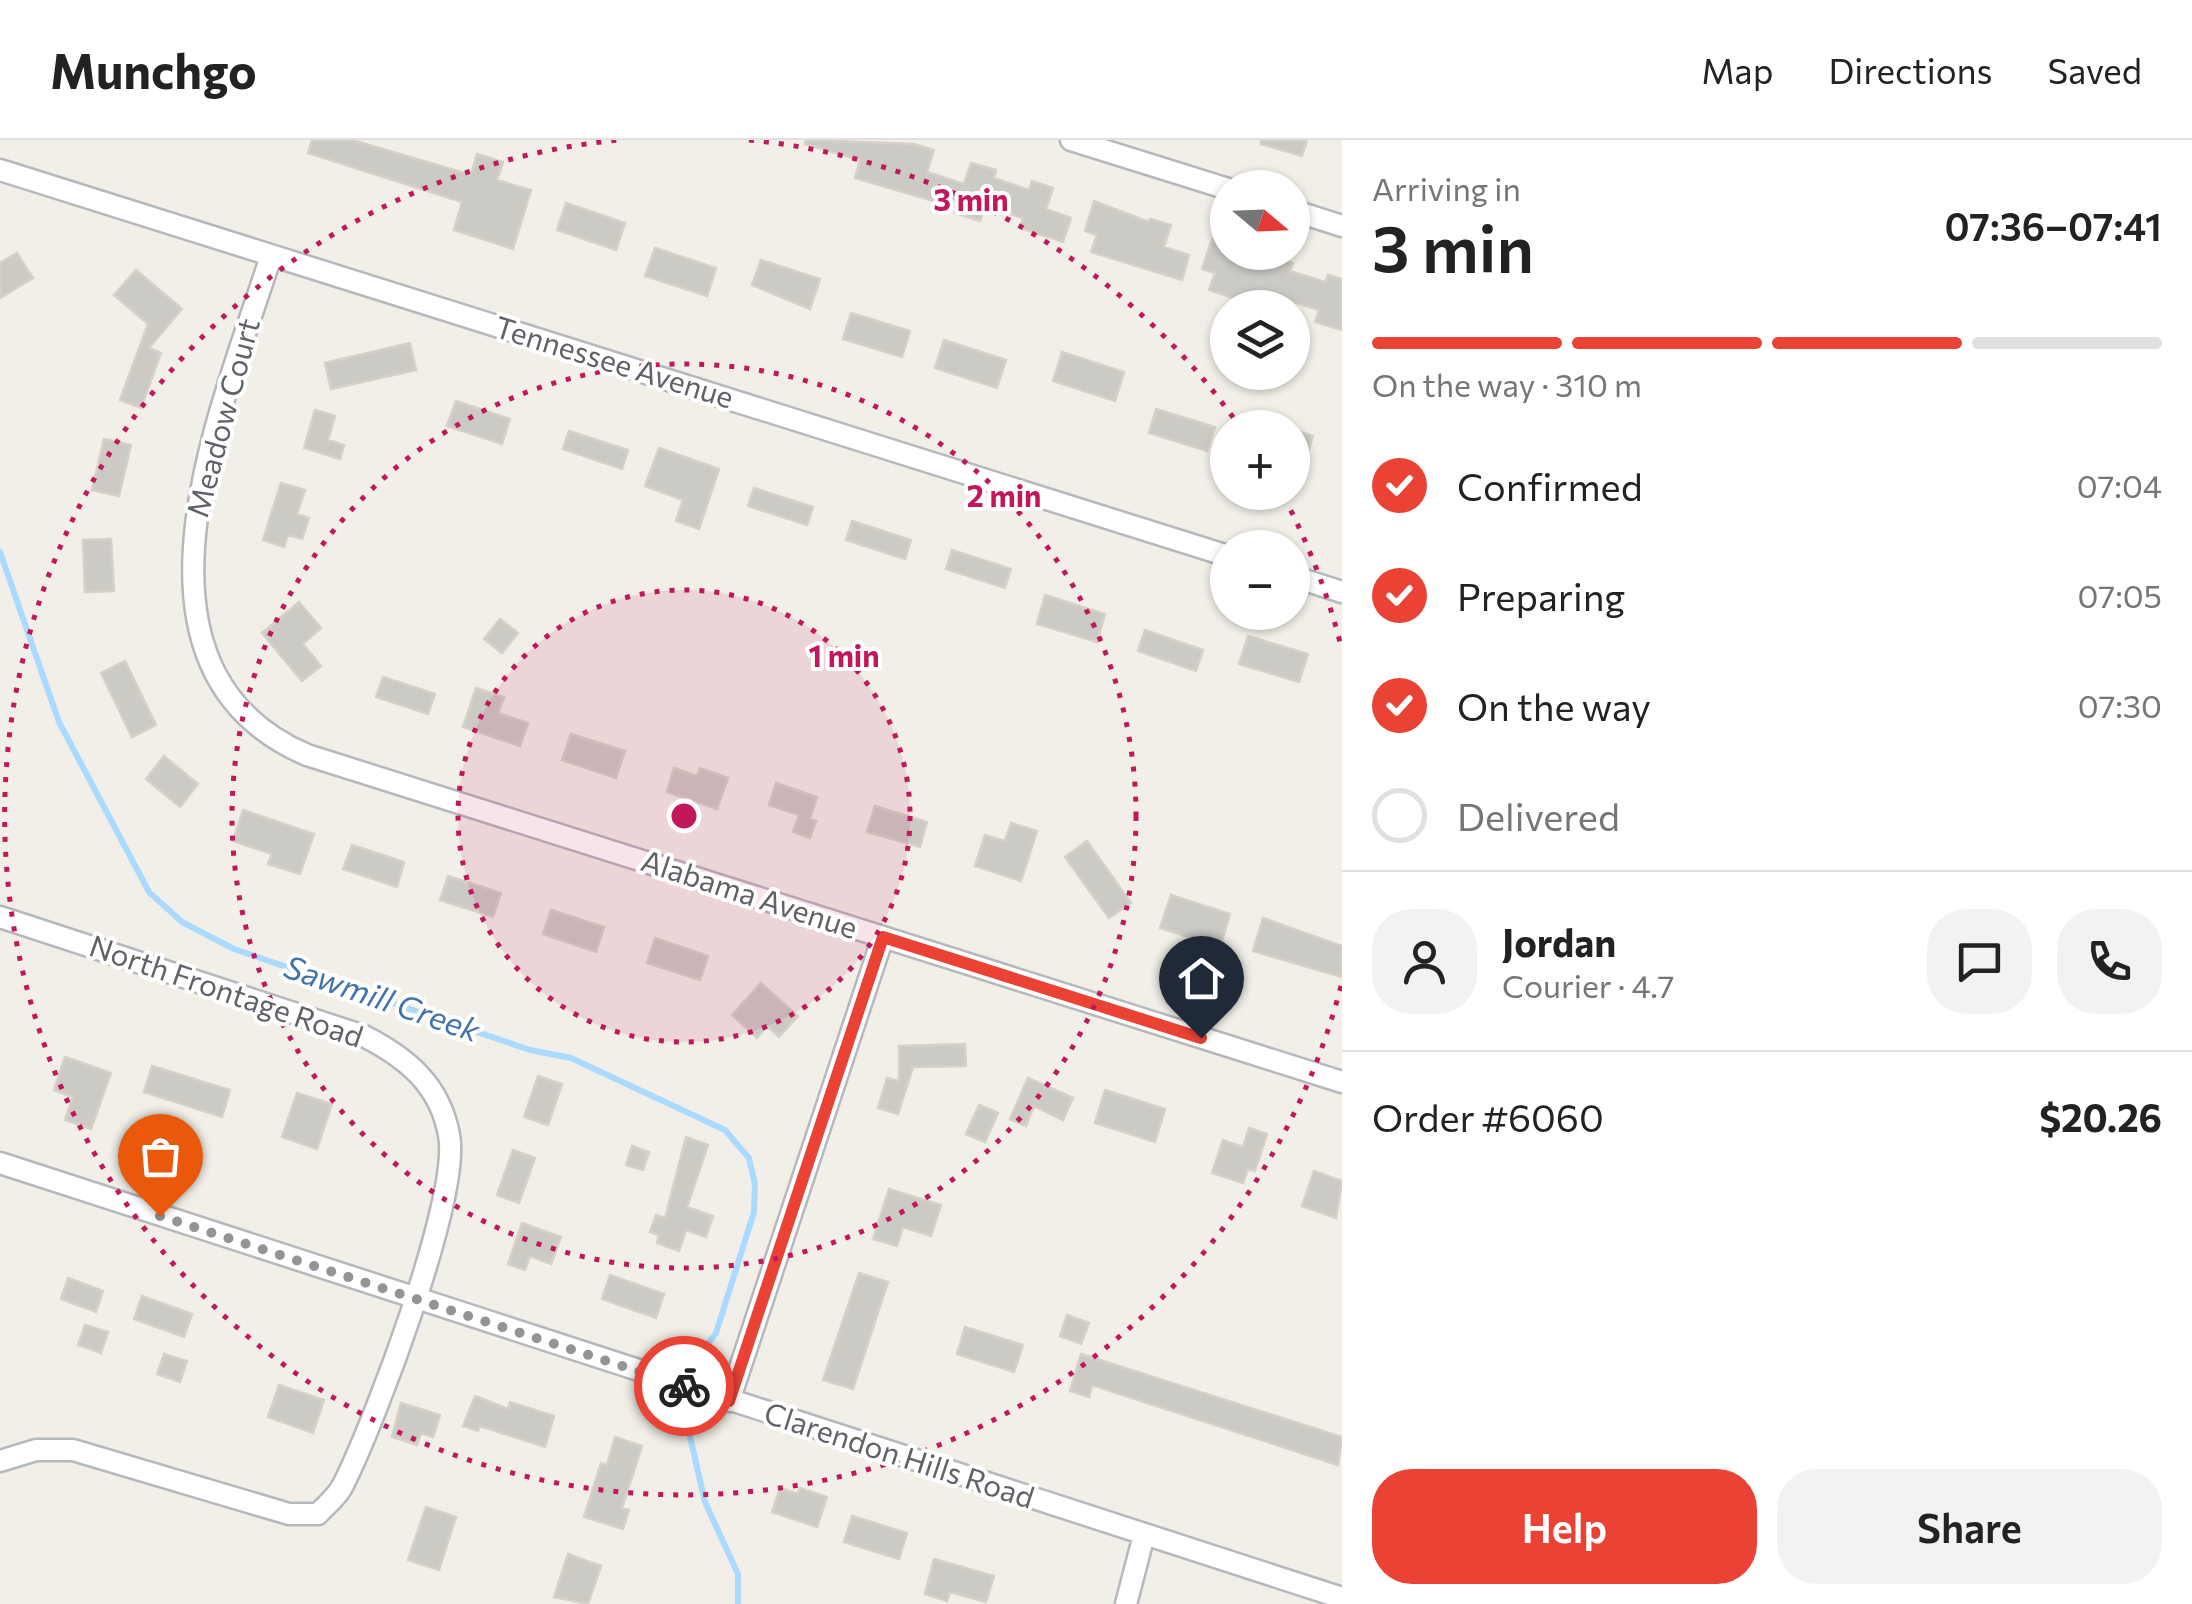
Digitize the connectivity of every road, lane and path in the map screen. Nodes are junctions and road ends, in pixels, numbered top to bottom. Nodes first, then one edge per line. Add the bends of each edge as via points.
1 (1072, 140) edge
2 (0, 170) edge
3 (1210, 183) edge
4 (1310, 216) edge
5 (1342, 226) edge
6 (271, 256) junction
7 (1210, 550) edge
8 (1310, 582) edge
9 (1342, 592) edge
10 (230, 696) joint
11 (0, 916) edge
12 (883, 937) junction
13 (1342, 1082) edge
14 (0, 1163) edge
15 (415, 1300) junction
16 (729, 1401) junction
17 (0, 1461) edge
18 (1144, 1535) junction
19 (1342, 1598) edge
20 (1126, 1604) edge

1 - 3 street
2 - 6 street, Tennessee Avenue
4 - 5 street
6 - 7 street, Tennessee Avenue
6 - 10 street, Meadow Court via 207,458 193,539 200,626 210,664
8 - 9 street
10 - 12 street, Alabama Avenue via 271,736 306,755
11 - 15 street, North Frontage Road via 364,1036 433,1087 450,1136 449,1180
12 - 13 street, Alabama Avenue
12 - 16 street
14 - 15 street, Clarendon Hills Road
15 - 16 street, Clarendon Hills Road
15 - 17 street, North Frontage Road via 342,1489 318,1514 289,1514 73,1450 36,1450
16 - 18 street, Clarendon Hills Road
18 - 19 street, Clarendon Hills Road
18 - 20 street

